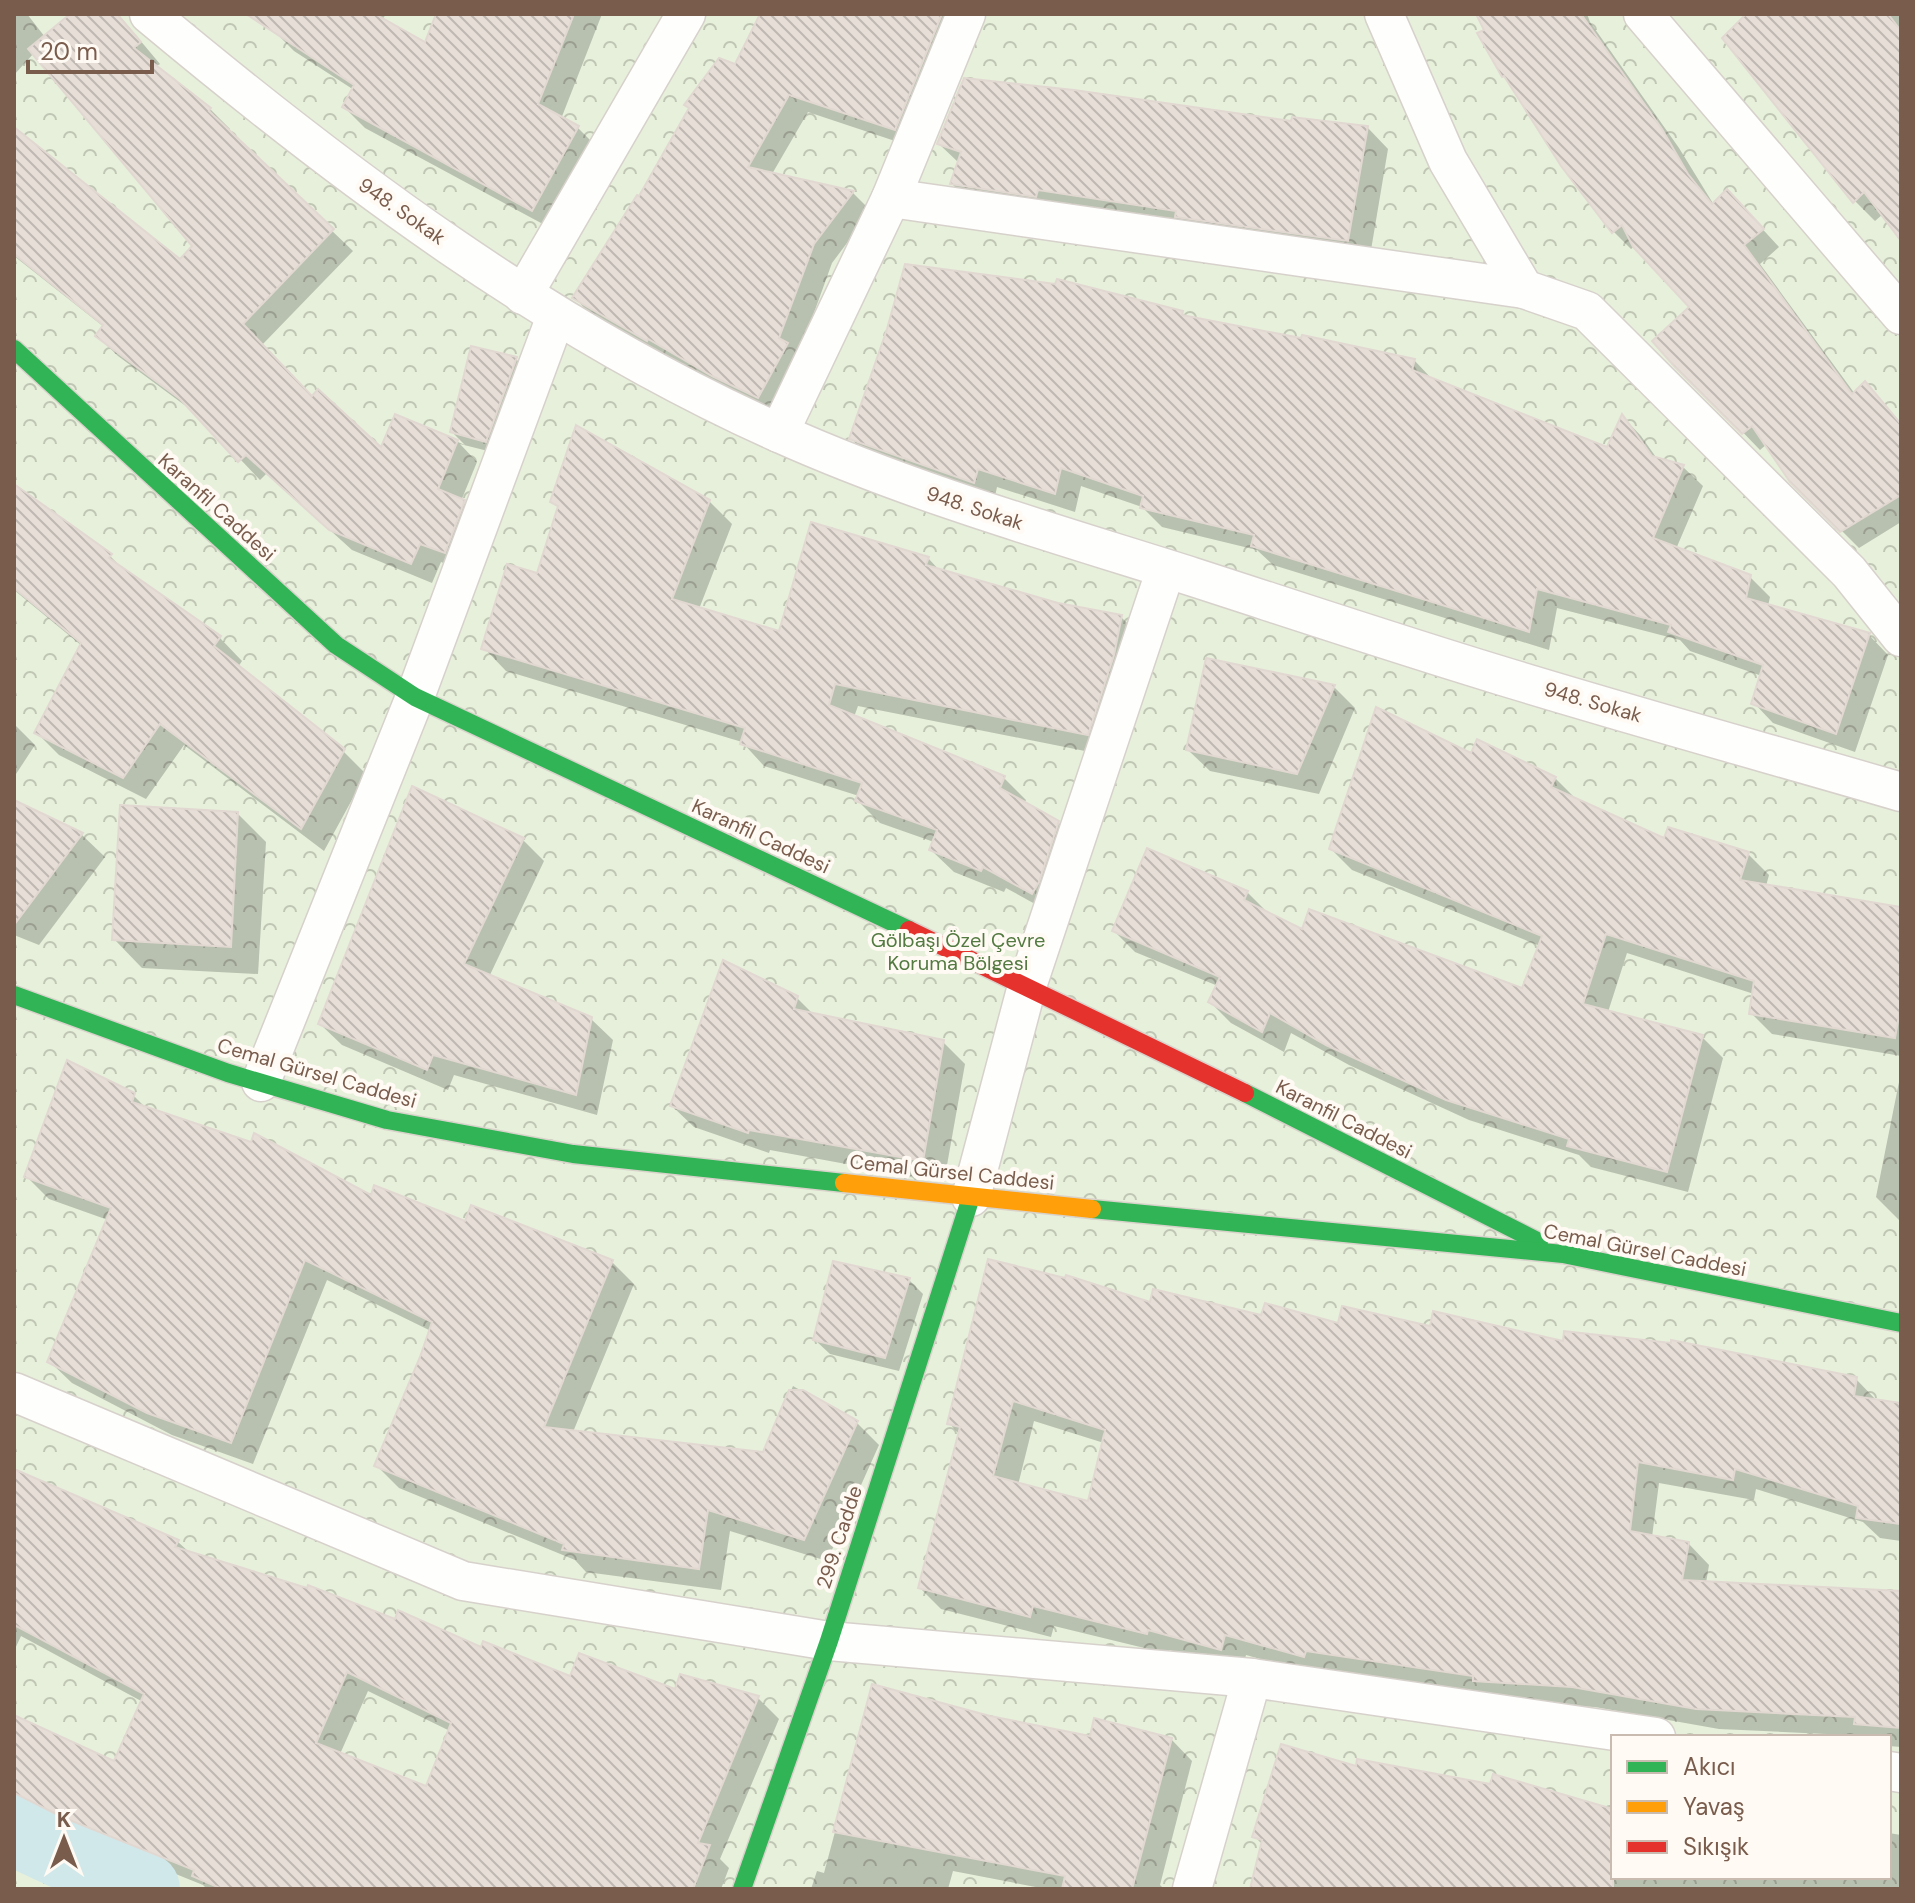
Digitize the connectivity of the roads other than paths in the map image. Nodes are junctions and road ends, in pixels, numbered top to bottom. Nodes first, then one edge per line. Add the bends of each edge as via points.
1 (149, 14) edge
2 (686, 14) edge
3 (966, 14) edge
4 (1384, 14) edge
5 (1643, 14) edge
6 (891, 198) junction
7 (1524, 289) junction
8 (523, 295) junction
9 (1901, 315) edge
10 (556, 316) junction
11 (14, 349) edge
12 (779, 433) junction
13 (1166, 569) junction
14 (1901, 637) edge
15 (415, 697) junction
16 (1901, 792) edge
17 (1027, 986) junction
18 (17, 1003) edge
19 (261, 1082) junction
20 (971, 1197) junction
21 (1563, 1254) junction
22 (1901, 1323) edge
23 (14, 1392) edge
24 (829, 1641) junction
25 (1252, 1678) junction
26 (1642, 1735) edge
27 (742, 1889) edge
28 (1192, 1889) edge

1 - 8 street, 948. Sokak via 373,192
2 - 8 street
3 - 6 street
4 - 7 street via 1448,161
5 - 9 street
6 - 7 street
6 - 12 street
7 - 14 street via 1587,311 1849,572
8 - 10 street, 948. Sokak
10 - 12 street, 948. Sokak
10 - 15 street
11 - 15 street, Karanfil Caddesi via 336,645
12 - 13 street, 948. Sokak via 938,497
13 - 16 street, 948. Sokak via 1498,675
13 - 17 street
15 - 17 street, Karanfil Caddesi
15 - 19 street
17 - 20 street
17 - 21 street, Karanfil Caddesi
18 - 19 street, Cemal Gürsel Caddesi
19 - 20 street, Cemal Gürsel Caddesi via 387,1120 573,1154
20 - 21 street, Cemal Gürsel Caddesi
20 - 24 street, 299. Cadde
21 - 22 street, Cemal Gürsel Caddesi
23 - 24 street via 463,1581
24 - 25 street
24 - 27 street, 299. Cadde
25 - 26 street
25 - 28 street

